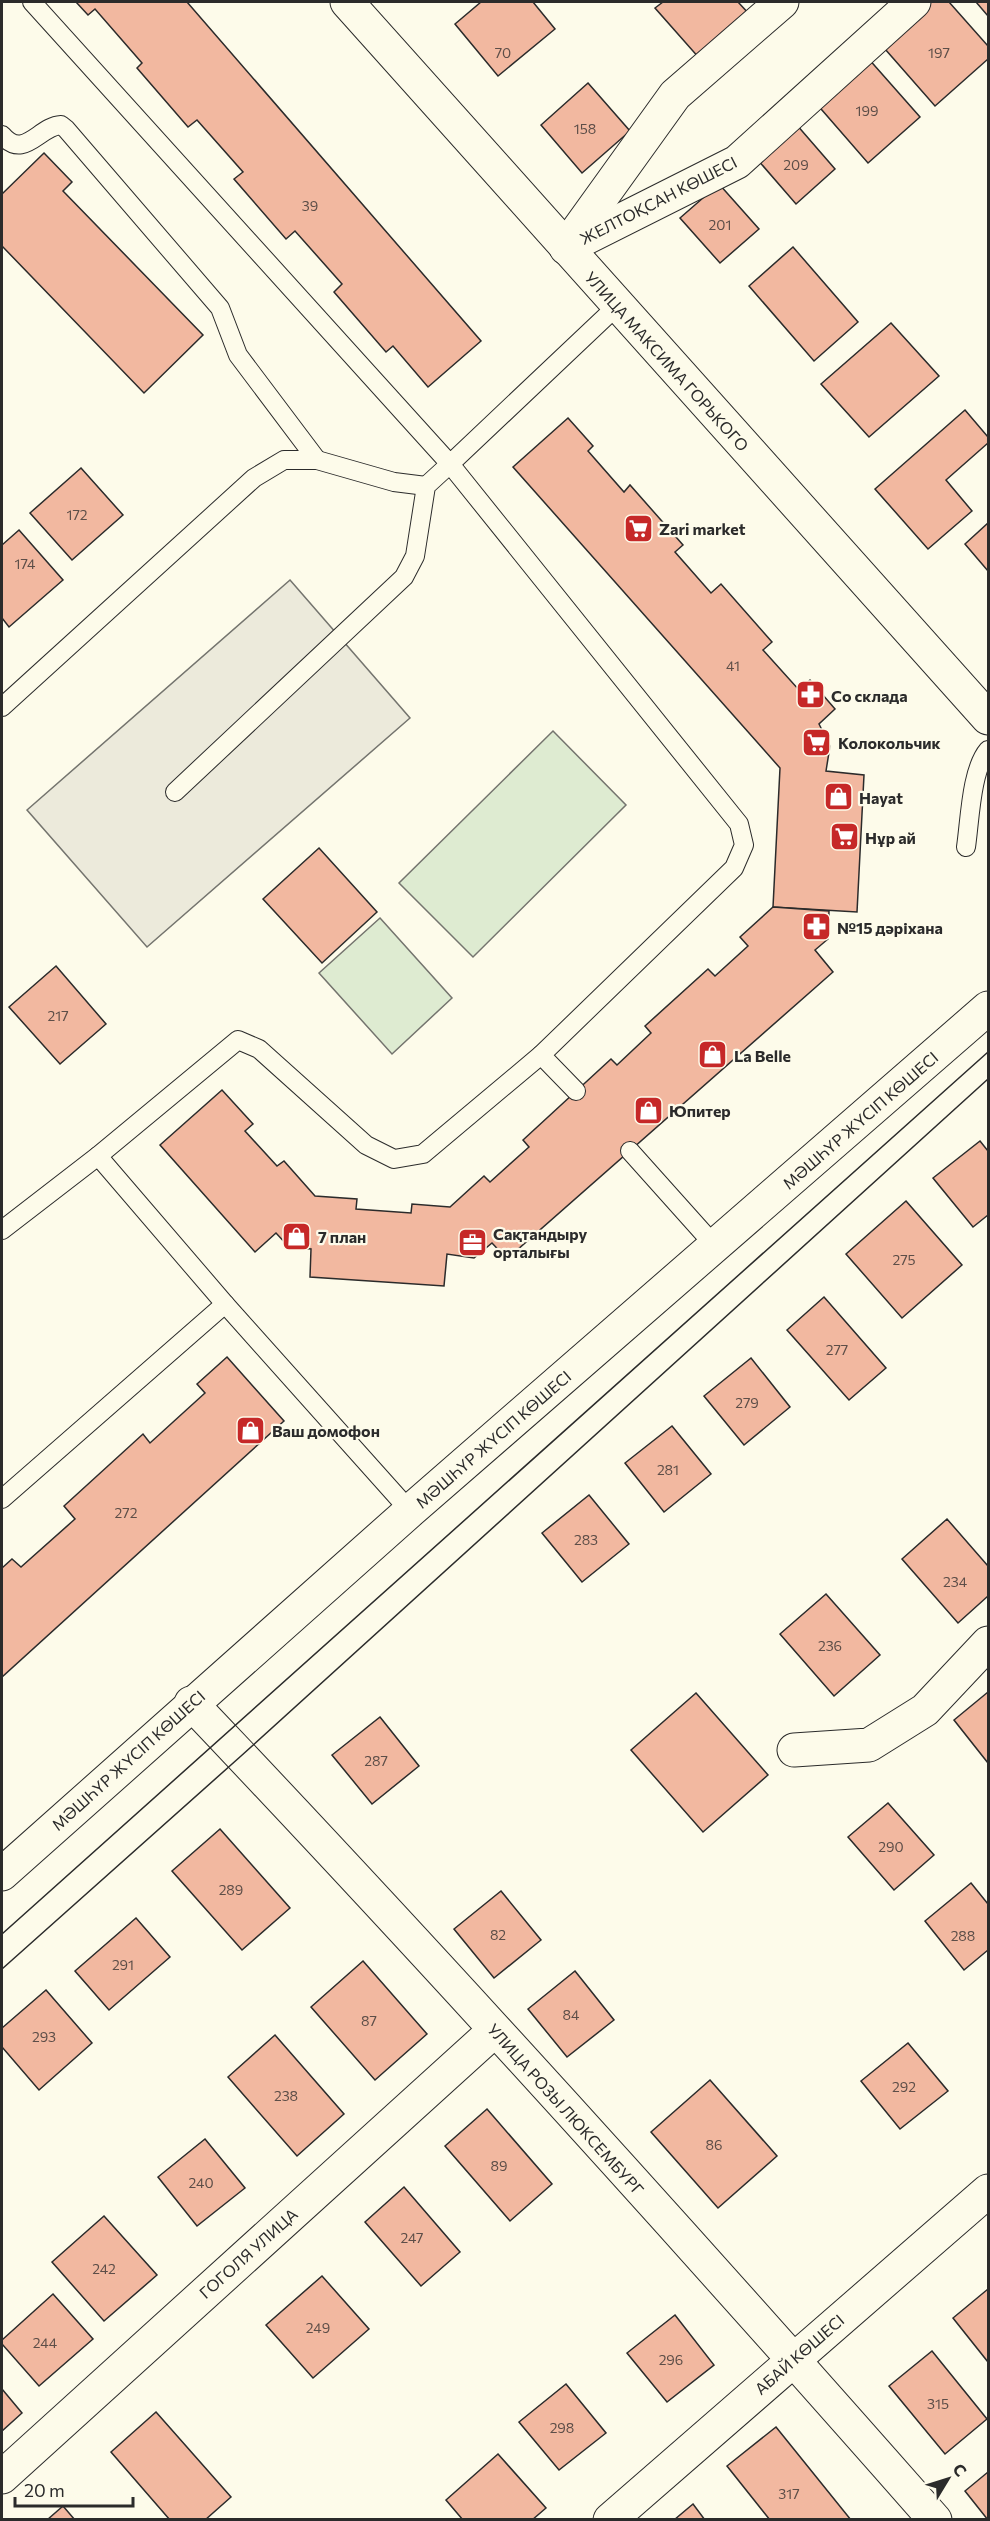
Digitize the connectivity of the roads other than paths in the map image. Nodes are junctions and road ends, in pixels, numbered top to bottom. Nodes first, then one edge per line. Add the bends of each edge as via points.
1 (32, 2) edge
2 (347, 2) edge
3 (782, 2) edge
4 (914, 2) edge
5 (2, 135) edge
6 (566, 248) junction
7 (617, 306) junction
8 (317, 460) junction
9 (450, 464) junction
10 (426, 486) junction
11 (2, 706) edge
12 (988, 718) edge
13 (988, 750) edge
14 (175, 792) dead end
15 (966, 847) dead end
16 (988, 1008) edge
17 (541, 1055) junction
18 (576, 1091) dead end
19 (630, 1151) dead end
20 (98, 1156) junction
21 (2, 1230) edge
22 (715, 1246) junction
23 (225, 1304) junction
24 (2, 1499) edge
25 (410, 1511) junction
26 (988, 1643) edge
27 (191, 1703) junction
28 (794, 1750) dead end
29 (2, 1874) edge
30 (495, 2030) junction
31 (988, 2191) edge
32 (793, 2358) junction
33 (2, 2477) edge
34 (610, 2520) edge
35 (935, 2520) edge

1 - 9 lane
2 - 6 street, УЛИЦА МАКСИМА ГОРЬКОГО
3 - 6 street, ЖЕЛТОҚСАН КӨШЕСІ via 675,95
4 - 6 street, ЖЕЛТОҚСАН КӨШЕСІ via 737,162
5 - 8 lane via 17,145 29,143 54,125 66,129 220,308 238,355
6 - 7 street, УЛИЦА МАКСИМА ГОРЬКОГО
7 - 9 lane
7 - 12 street, УЛИЦА МАКСИМА ГОРЬКОГО
8 - 10 lane via 394,482
8 - 11 lane via 284,460 254,477
9 - 10 lane
9 - 17 lane via 740,824 744,845 734,868
10 - 14 lane via 415,556 404,578
13 - 15 lane via 978,770
16 - 22 street, МӘШҺҮР ЖҮСІП КӨШЕСІ
17 - 18 lane
17 - 20 lane via 423,1154 394,1159 366,1145 259,1049 238,1040
19 - 22 lane
20 - 21 lane
20 - 23 lane
22 - 25 street, МӘШҺҮР ЖҮСІП КӨШЕСІ
23 - 24 lane
23 - 25 lane
25 - 27 street, МӘШҺҮР ЖҮСІП КӨШЕСІ
26 - 28 street via 925,1710 869,1745
27 - 29 street, МӘШҺҮР ЖҮСІП КӨШЕСІ
27 - 30 street, УЛИЦА РОЗЫ ЛЮКСЕМБУРГ
30 - 32 street, УЛИЦА РОЗЫ ЛЮКСЕМБУРГ
30 - 33 street, ГОГОЛЯ УЛИЦА
31 - 32 street, АБАЙ КӨШЕСІ
32 - 34 street, АБАЙ КӨШЕСІ
32 - 35 street, УЛИЦА РОЗЫ ЛЮКСЕМБУРГ

